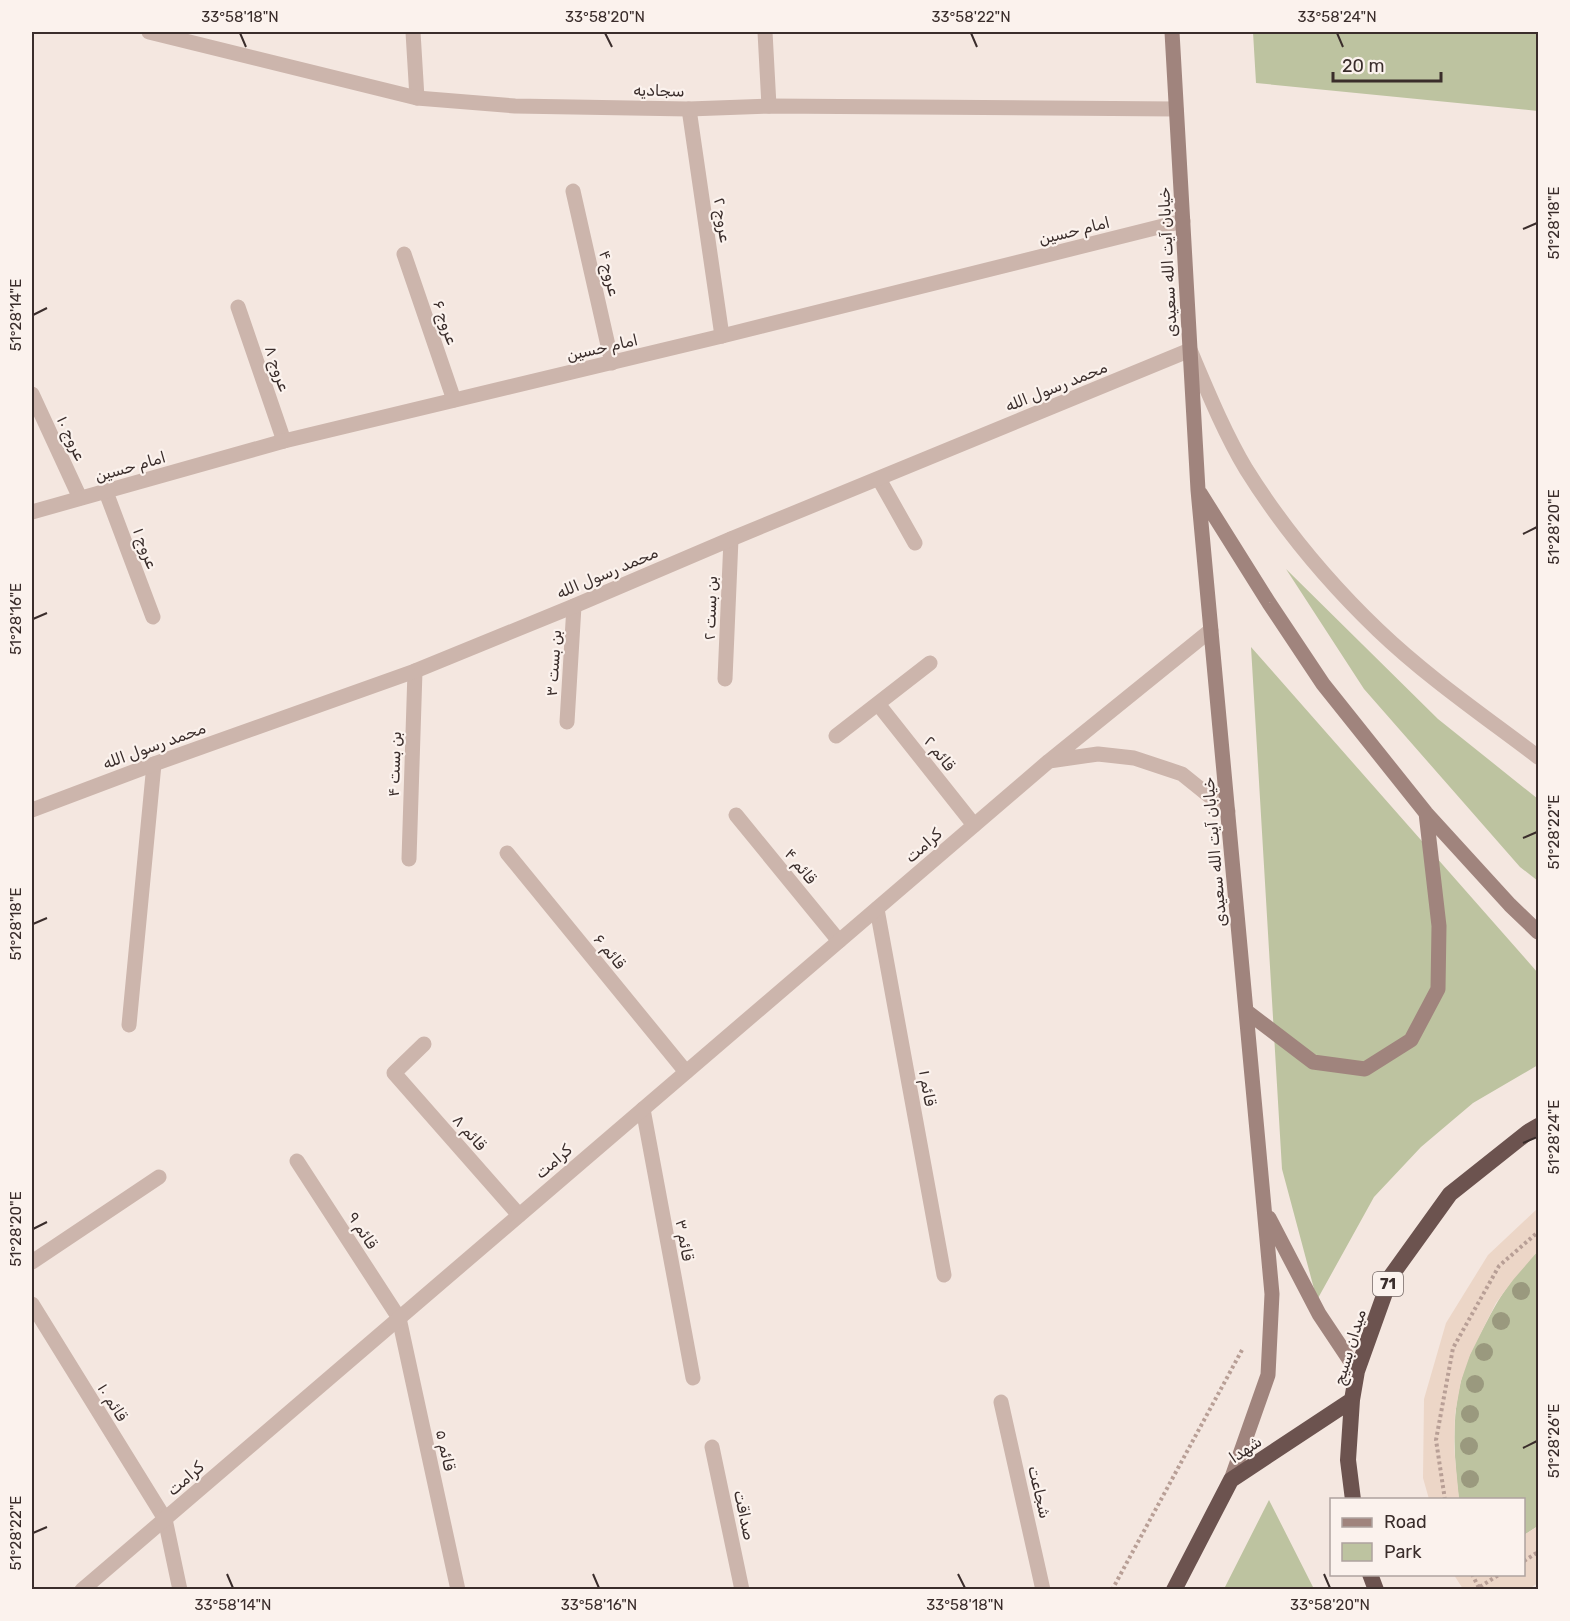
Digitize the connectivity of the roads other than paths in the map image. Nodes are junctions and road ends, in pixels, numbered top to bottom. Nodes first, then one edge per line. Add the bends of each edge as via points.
1 (149, 32) edge
2 (413, 32) edge
3 (765, 32) edge
4 (1172, 32) edge
5 (417, 98) junction
6 (769, 106) junction
7 (689, 109) junction
8 (1176, 109) junction
9 (573, 191) dead end
10 (1183, 221) junction
11 (404, 254) dead end
12 (238, 307) dead end
13 (722, 336) junction
14 (1190, 350) junction
15 (612, 363) junction
16 (32, 394) edge
17 (454, 400) junction
18 (284, 441) junction
19 (879, 479) junction
20 (1198, 490) junction
21 (105, 492) junction
22 (80, 498) junction
23 (32, 512) edge
24 (731, 539) junction
25 (915, 543) dead end
26 (574, 606) junction
27 (153, 617) dead end
28 (1211, 630) junction
29 (930, 663) dead end
30 (416, 671) junction
31 (725, 679) dead end
32 (878, 704) junction
33 (567, 723) dead end
34 (836, 736) dead end
35 (1539, 757) edge
36 (1049, 761) junction
37 (154, 764) junction
38 (32, 810) edge
39 (1228, 811) junction
40 (1426, 813) junction
41 (736, 815) dead end
42 (974, 825) junction
43 (507, 853) dead end
44 (409, 859) dead end
45 (877, 909) junction
46 (1539, 932) edge
47 (839, 940) junction
48 (1246, 1011) junction
49 (129, 1025) dead end
50 (424, 1044) dead end
51 (686, 1072) junction
52 (643, 1109) junction
53 (1539, 1126) edge
54 (297, 1161) dead end
55 (159, 1177) dead end
56 (1265, 1210) junction
57 (519, 1215) junction
58 (32, 1262) edge
59 (944, 1275) dead end
60 (32, 1304) edge
61 (399, 1318) junction
62 (1357, 1371) junction
63 (693, 1378) dead end
64 (1352, 1400) junction
65 (1001, 1402) dead end
66 (712, 1447) dead end
67 (1231, 1480) junction
68 (1353, 1498) edge
69 (165, 1519) junction
70 (1370, 1576) edge
71 (82, 1590) edge
72 (180, 1590) edge
73 (458, 1590) edge
74 (742, 1590) edge
75 (1043, 1590) edge
76 (1174, 1590) edge
77 (1376, 1590) edge

1 - 5 street, سجادیه
2 - 5 street
3 - 6 street
4 - 8 main road, خیابان آیت الله سعیدی
5 - 7 street, سجادیه via 515,106
6 - 7 street, سجادیه
6 - 8 street, سجادیه
7 - 13 street, عروج ۲
8 - 10 main road, خیابان آیت الله سعیدی
9 - 15 street, عروج ۴
10 - 13 street, امام حسین
10 - 14 main road, خیابان آیت الله سعیدی
11 - 17 street, عروج ۶
12 - 18 street, عروج ۸
13 - 15 street, امام حسین
14 - 19 street, محمد رسول الله
14 - 20 main road, خیابان آیت الله سعیدی
14 - 35 street via 1245,467 1322,571 1379,631
15 - 17 street, امام حسین
16 - 22 street, عروج ۱۰
17 - 18 street, امام حسین
18 - 21 street, امام حسین
19 - 24 street, محمد رسول الله
19 - 25 street
20 - 28 main road, خیابان آیت الله سعیدی
20 - 40 main road, خیابان آیت الله سعیدی via 1323,684
21 - 22 street, امام حسین
21 - 27 street, عروج ۱
22 - 23 street, امام حسین
24 - 26 street, محمد رسول الله
24 - 31 street, بن بست ۲
26 - 30 street, محمد رسول الله
26 - 33 street, بن بست ۳
28 - 36 street, کرامت
28 - 39 main road, خیابان آیت الله سعیدی
29 - 32 street
30 - 37 street, محمد رسول الله
30 - 44 street, بن بست ۴
32 - 34 street
32 - 42 street, قائم ۲
36 - 39 street via 1098,754 1134,758 1182,774
36 - 42 street, کرامت
37 - 38 street, محمد رسول الله
37 - 49 street
39 - 48 main road, خیابان آیت الله سعیدی
40 - 46 main road, خیابان آیت الله سعیدی
40 - 48 main road via 1439,926 1437,989 1411,1040 1365,1069 1313,1062
41 - 47 street, قائم ۴
42 - 45 street, کرامت
43 - 51 street, قائم ۶
45 - 47 street, کرامت
45 - 59 street, قائم ۱
47 - 51 street, کرامت
48 - 56 main road, خیابان آیت الله سعیدی
50 - 57 street, قائم ۸ via 394,1073
51 - 52 street, کرامت
52 - 57 street, کرامت
52 - 63 street, قائم ۳
53 - 62 highway, میدان بسیج / 71 via 1449,1194 1391,1276
54 - 61 street, قائم ۹
55 - 58 street
56 - 62 main road, خیابان آیت الله سعیدی via 1319,1314
56 - 67 main road, خیابان آیت الله سعیدی via 1272,1294 1268,1375
57 - 61 street, کرامت
60 - 69 street, قائم ۱۰
61 - 69 street, کرامت
61 - 73 street, قائم ۵
62 - 64 highway, میدان بسیج / 71
64 - 67 highway, شهدا
64 - 68 highway, میدان بسیج / 71 via 1348,1460
65 - 75 street, شجاعت
66 - 74 street, صداقت
67 - 76 highway, شهدا
69 - 71 street, کرامت
69 - 72 street, قائم ۱۰
70 - 77 highway

